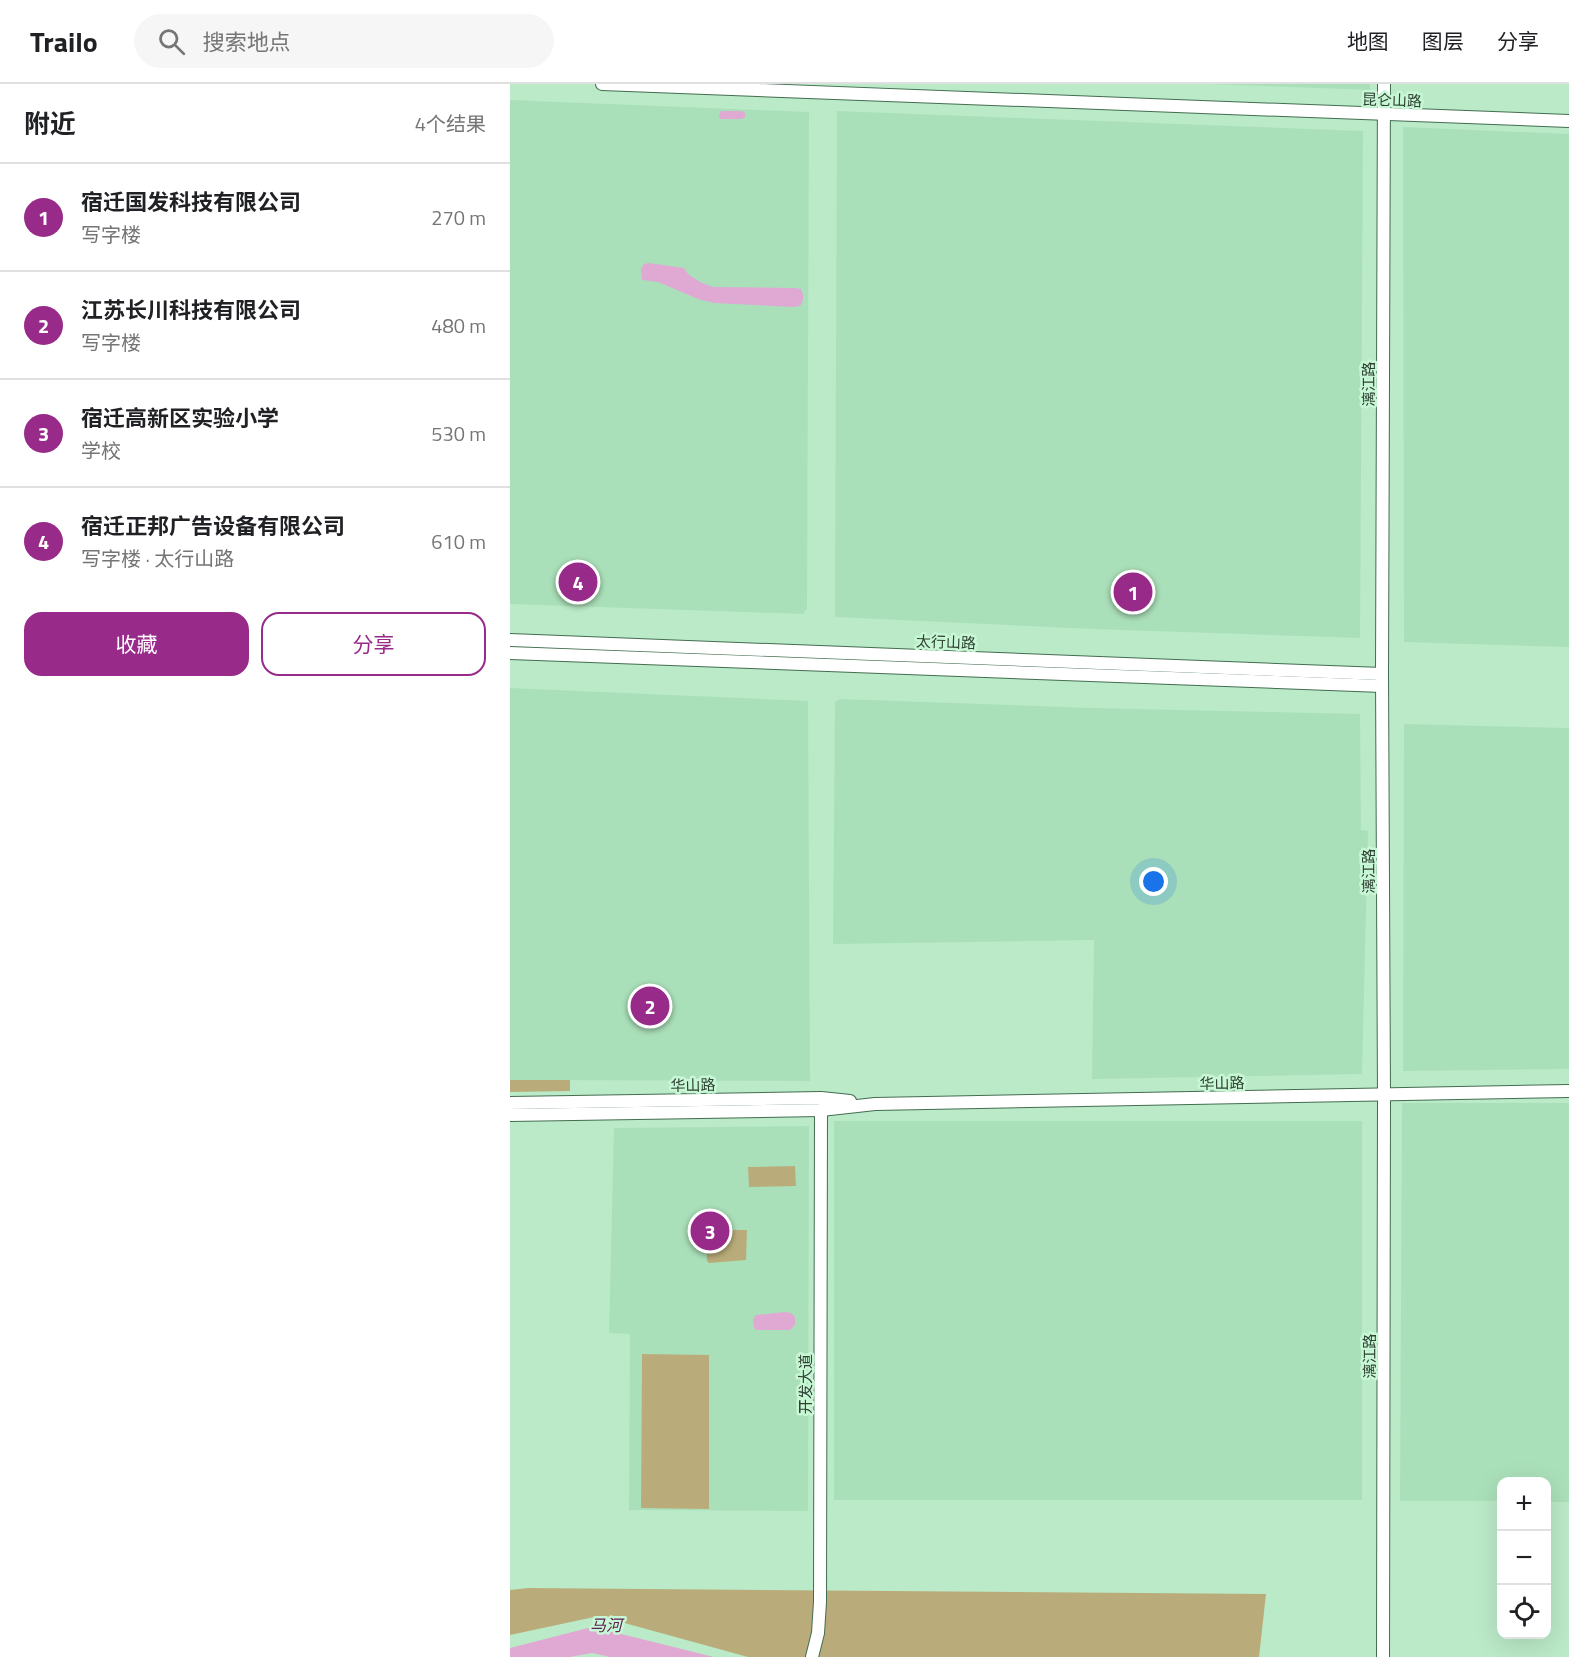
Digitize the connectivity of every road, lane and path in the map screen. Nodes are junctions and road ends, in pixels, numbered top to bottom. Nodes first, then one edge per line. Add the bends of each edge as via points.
1 (602, 84) edge
2 (1384, 84) edge
3 (1384, 114) junction
4 (1569, 121) edge
5 (510, 640) edge
6 (510, 653) edge
7 (1382, 680) junction
8 (1569, 1091) edge
9 (1384, 1095) junction
10 (510, 1103) edge
11 (875, 1104) junction
12 (821, 1110) junction
13 (510, 1115) edge
14 (812, 1657) edge
15 (1383, 1657) edge

1 - 3 street, 昆仑山路
2 - 3 street, 漓江路
3 - 4 street, 昆仑山路
3 - 7 street, 漓江路
5 - 7 street, 太行山路
6 - 7 street, 太行山路
7 - 9 street, 漓江路
8 - 9 street, 华山路
9 - 11 street, 华山路
9 - 15 street, 漓江路
10 - 11 street, 华山路 via 821,1098
11 - 12 street, 华山路
12 - 13 street, 华山路
12 - 14 street, 开发大道 via 820,1602

